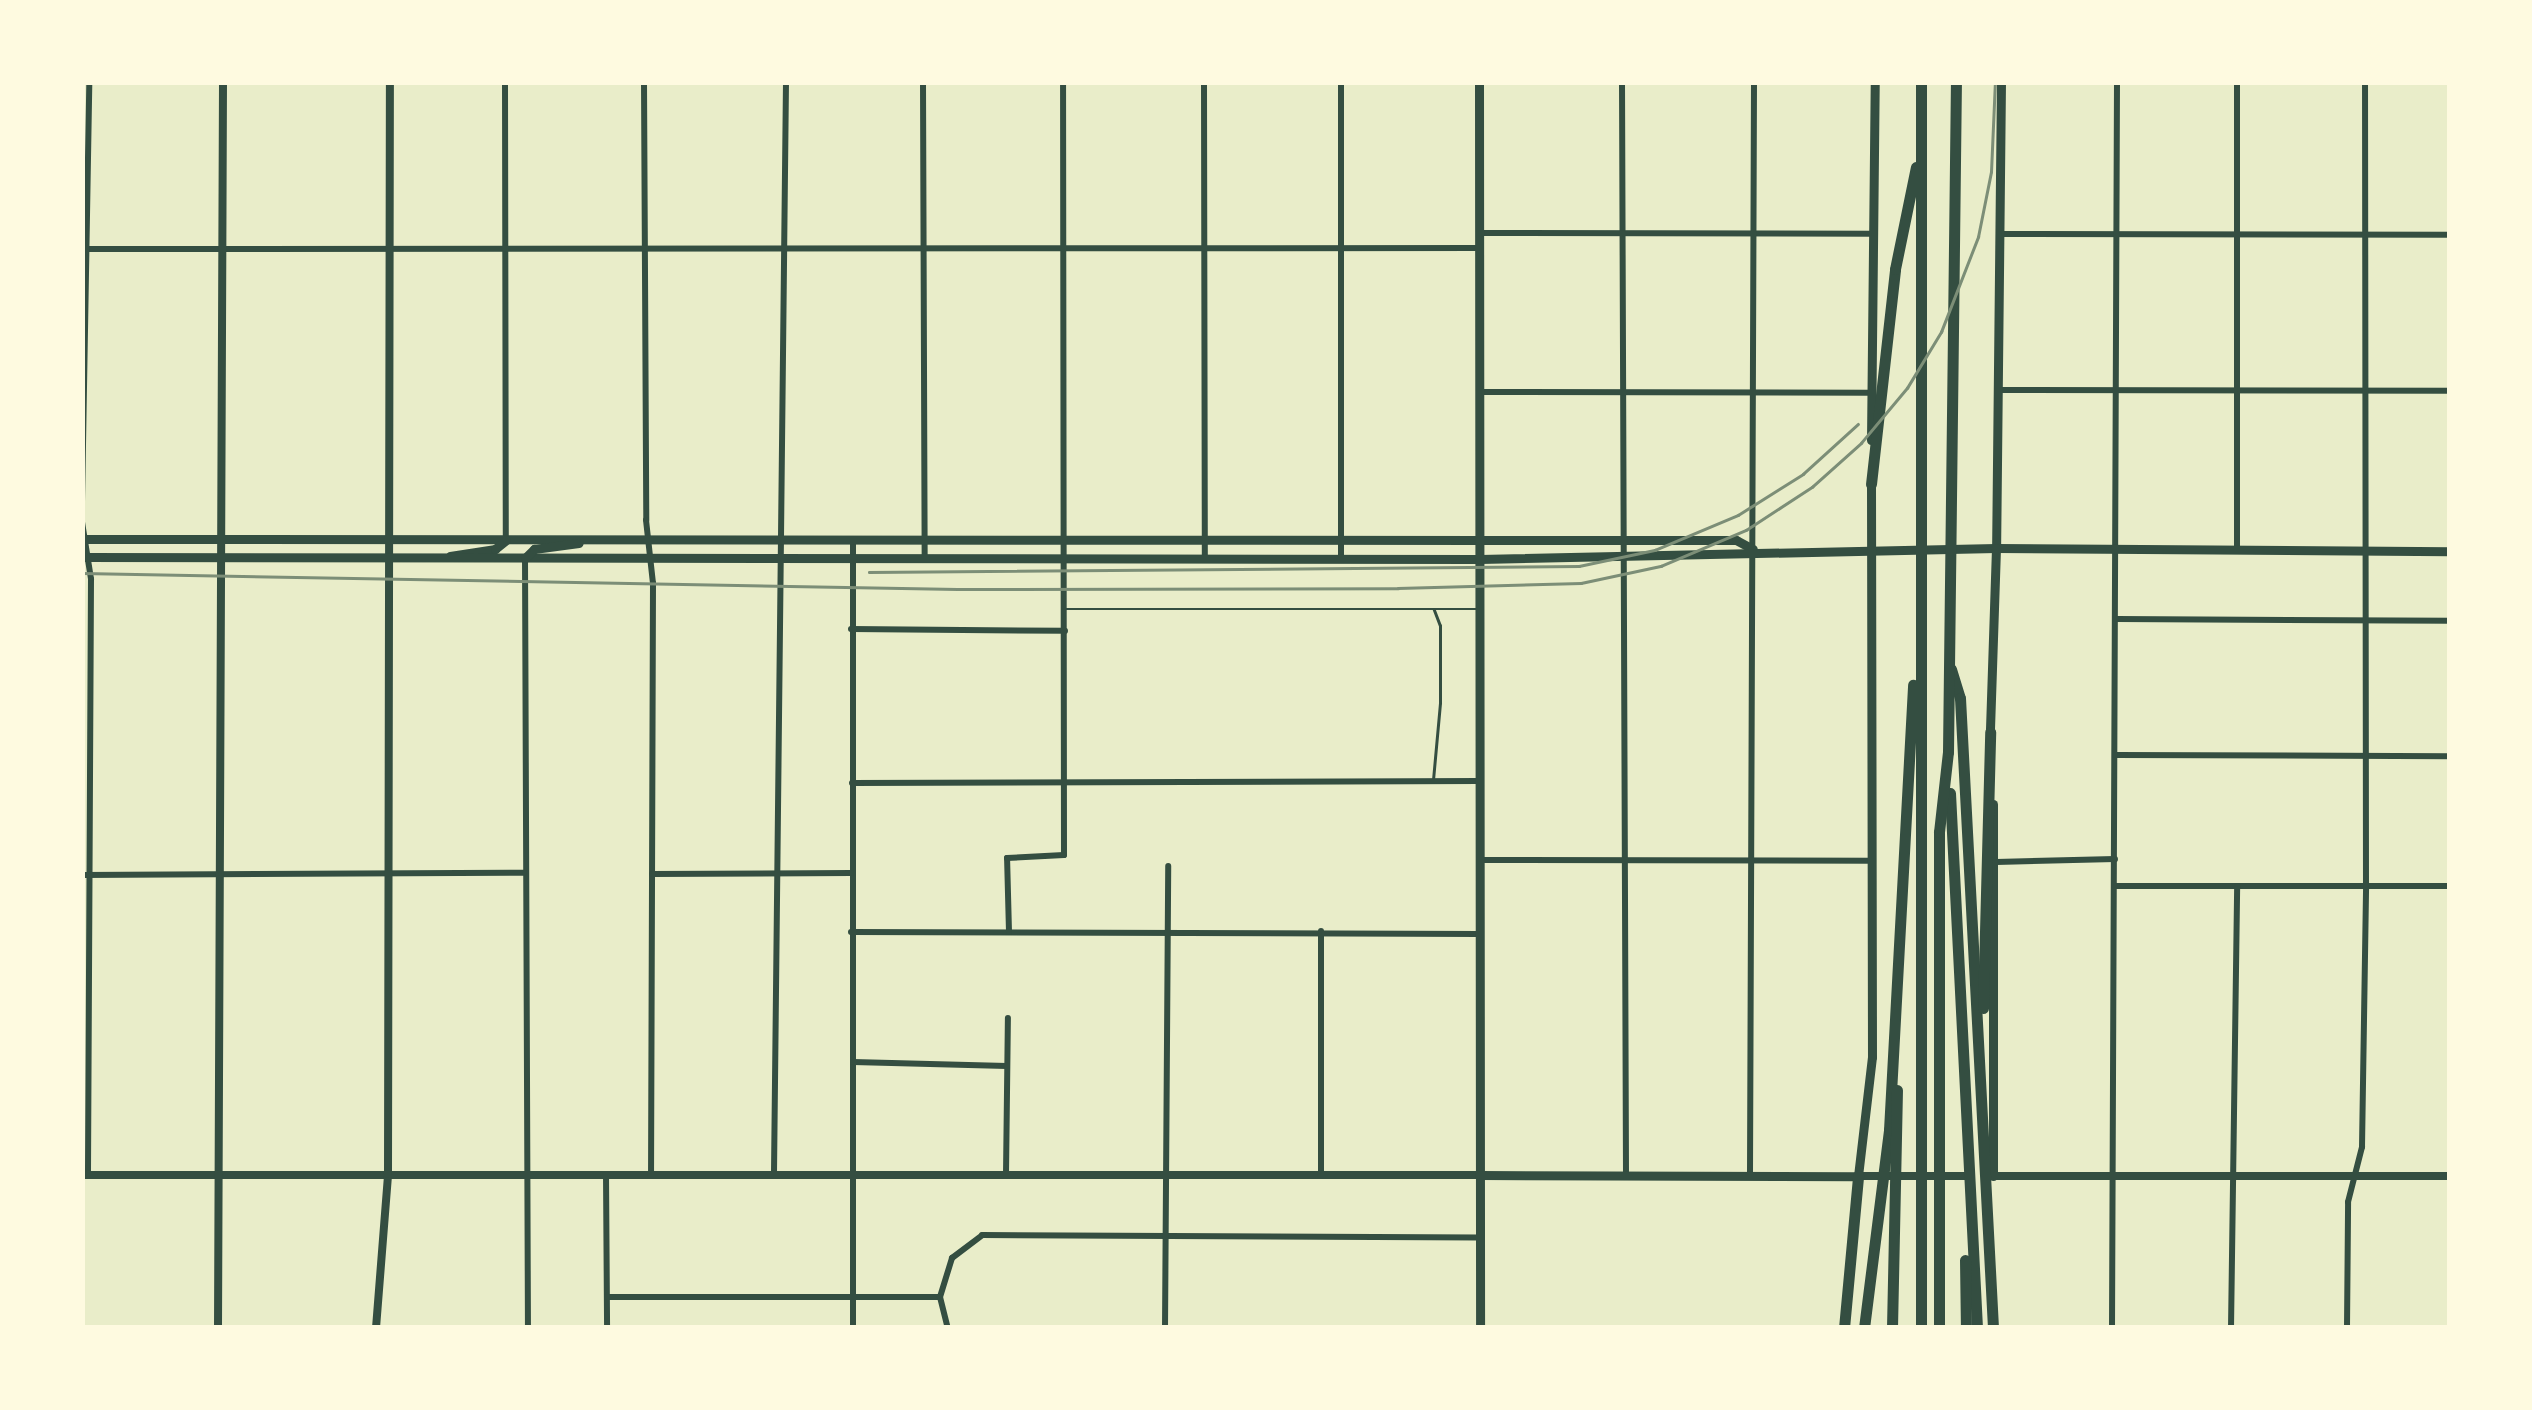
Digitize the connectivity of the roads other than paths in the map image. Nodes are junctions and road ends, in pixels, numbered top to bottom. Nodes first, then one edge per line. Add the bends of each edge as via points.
1 (90, 82) edge
2 (223, 82) edge
3 (390, 82) edge
4 (504, 82) edge
5 (644, 82) edge
6 (786, 82) edge
7 (923, 82) edge
8 (1063, 82) edge
9 (1204, 82) edge
10 (1340, 82) edge
11 (1479, 82) edge
12 (1622, 82) edge
13 (1754, 82) edge
14 (1875, 82) edge
15 (1921, 82) edge
16 (1957, 82) edge
17 (2001, 82) edge
18 (2117, 82) edge
19 (2238, 82) edge
20 (2365, 82) edge
21 (1920, 153) junction
22 (1480, 232) junction
23 (1622, 233) junction
24 (1754, 234) junction
25 (1874, 234) junction
26 (2000, 234) junction
27 (2118, 234) junction
28 (2238, 234) junction
29 (2365, 235) junction
30 (2450, 235) edge
31 (224, 248) junction
32 (505, 248) junction
33 (645, 248) junction
34 (788, 248) junction
35 (924, 248) junction
36 (1064, 248) junction
37 (1341, 248) junction
38 (1480, 248) junction
39 (390, 249) junction
40 (1203, 249) junction
41 (85, 250) edge
42 (2001, 390) junction
43 (1756, 391) junction
44 (2450, 391) edge
45 (1480, 392) junction
46 (2120, 392) junction
47 (2240, 392) junction
48 (2365, 392) junction
49 (1622, 393) junction
50 (1871, 394) junction
51 (1872, 484) junction
52 (82, 502) edge
53 (82, 522) edge
54 (1341, 537) junction
55 (1066, 538) junction
56 (1205, 538) junction
57 (84, 539) edge
58 (783, 539) junction
59 (926, 539) junction
60 (1624, 539) junction
61 (220, 540) junction
62 (390, 540) junction
63 (506, 540) junction
64 (592, 540) junction
65 (648, 540) junction
66 (852, 540) junction
67 (1480, 540) junction
68 (1996, 548) junction
69 (1871, 549) junction
70 (1753, 550) junction
71 (2118, 550) junction
72 (2237, 550) junction
73 (2450, 551) edge
74 (2365, 552) junction
75 (1205, 556) junction
76 (85, 557) edge
77 (650, 557) junction
78 (852, 557) junction
79 (925, 557) junction
80 (1341, 557) junction
81 (1625, 557) junction
82 (220, 558) junction
83 (390, 558) junction
84 (447, 558) junction
85 (525, 558) junction
86 (781, 558) junction
87 (1066, 559) junction
88 (1480, 559) junction
89 (1065, 609) junction
90 (1432, 609) junction
91 (1479, 609) junction
92 (2117, 619) junction
93 (2450, 621) edge
94 (2367, 622) junction
95 (850, 629) junction
96 (1065, 631) junction
97 (1916, 641) junction
98 (1946, 653) junction
99 (1990, 732) junction
100 (1948, 752) junction
101 (2116, 755) junction
102 (2450, 756) edge
103 (2366, 758) junction
104 (1480, 781) junction
105 (1433, 782) junction
106 (852, 783) junction
107 (1066, 783) junction
108 (2115, 859) junction
109 (1481, 860) junction
110 (1626, 861) junction
111 (1870, 861) junction
112 (1749, 862) junction
113 (1996, 862) junction
114 (1168, 866) dead end
115 (777, 872) junction
116 (524, 873) junction
117 (851, 873) junction
118 (222, 874) junction
119 (389, 874) junction
120 (652, 874) junction
121 (87, 875) edge
122 (2366, 885) junction
123 (2115, 886) junction
124 (2237, 886) junction
125 (2450, 886) edge
126 (1321, 931) junction
127 (851, 932) junction
128 (1009, 932) junction
129 (1166, 933) junction
130 (1481, 934) junction
131 (1008, 1018) dead end
132 (853, 1062) junction
133 (1007, 1066) junction
134 (1980, 1097) junction
135 (1895, 1131) junction
136 (850, 1173) junction
137 (220, 1174) junction
138 (388, 1174) junction
139 (526, 1174) junction
140 (606, 1174) junction
141 (651, 1174) junction
142 (774, 1174) junction
143 (1006, 1174) junction
144 (1167, 1174) junction
145 (1480, 1174) junction
146 (85, 1175) edge
147 (1750, 1175) junction
148 (1320, 1176) junction
149 (1626, 1176) junction
150 (1858, 1176) junction
151 (1993, 1176) junction
152 (2113, 1176) junction
153 (2232, 1176) junction
154 (2356, 1176) junction
155 (2450, 1176) edge
156 (1966, 1210) junction
157 (1166, 1238) junction
158 (1479, 1238) junction
159 (607, 1297) junction
160 (940, 1297) junction
161 (853, 1299) junction
162 (218, 1328) edge
163 (376, 1328) edge
164 (528, 1328) edge
165 (607, 1328) edge
166 (853, 1328) edge
167 (948, 1328) edge
168 (1165, 1328) edge
169 (1480, 1328) edge
170 (1844, 1328) edge
171 (1867, 1328) edge
172 (1892, 1328) edge
173 (1921, 1328) edge
174 (1939, 1328) edge
175 (1966, 1328) edge
176 (1977, 1328) edge
177 (1992, 1328) edge
178 (2112, 1328) edge
179 (2231, 1328) edge
180 (2347, 1328) edge

1 - 41 street
2 - 31 street
3 - 39 street
4 - 32 street
5 - 33 street
6 - 34 street
7 - 35 street
8 - 36 street
9 - 40 street
10 - 37 street
11 - 22 main road
12 - 23 street
13 - 24 street
14 - 25 main road
15 - 21 highway
16 - 98 highway
17 - 26 main road
18 - 27 street
19 - 28 street
20 - 29 street
21 - 51 highway via 1900,235
21 - 97 highway
22 - 23 street
22 - 38 main road
23 - 24 street
23 - 49 street
24 - 25 street
24 - 43 street
25 - 50 main road
26 - 27 street
26 - 42 main road
27 - 28 street
27 - 46 street
28 - 29 street
28 - 47 street
29 - 30 street
29 - 48 street
31 - 39 street
31 - 41 street
31 - 61 street
32 - 33 street
32 - 39 street
32 - 63 street
33 - 34 street
33 - 65 street
34 - 35 street
34 - 58 street
35 - 36 street
35 - 59 street
36 - 40 street
36 - 55 street
37 - 38 street
37 - 40 street
37 - 54 street
38 - 45 main road
39 - 62 street
40 - 56 street
41 - 52 street
42 - 46 street
42 - 68 main road
43 - 49 street
43 - 50 street
43 - 70 street
44 - 48 street
45 - 49 street
45 - 67 main road
46 - 47 street
46 - 71 street
47 - 48 street
47 - 72 street
48 - 74 street
49 - 60 street
50 - 51 main road
51 - 69 main road
53 - 57 street
54 - 56 main road
54 - 67 main road
54 - 80 street
55 - 56 main road
55 - 59 main road
55 - 87 street
56 - 75 street
57 - 61 main road
57 - 76 street
58 - 65 main road
58 - 66 main road
58 - 86 street
59 - 66 main road
59 - 79 street
60 - 67 main road
60 - 70 main road via 1736,540
60 - 81 street
61 - 62 main road
61 - 82 street
62 - 63 main road
62 - 83 street
63 - 64 main road
63 - 84 main road via 495,549
64 - 65 main road
64 - 85 main road via 534,549
65 - 77 street
66 - 78 street
67 - 88 main road
68 - 69 main road
68 - 71 main road
68 - 99 main road
69 - 70 main road
69 - 111 main road
70 - 81 main road via 1735,558
70 - 112 street
71 - 72 main road
71 - 92 street
72 - 74 main road
73 - 74 main road
74 - 94 street
75 - 80 main road
75 - 87 main road
76 - 82 main road
76 - 121 street
77 - 85 main road
77 - 86 main road
77 - 120 street
78 - 79 main road
78 - 86 main road
78 - 95 street
79 - 87 main road
80 - 88 main road
81 - 88 main road
81 - 110 street
82 - 83 main road
82 - 118 street
83 - 84 main road
83 - 119 street
84 - 85 main road
85 - 116 street
86 - 115 street
87 - 89 street
88 - 91 main road
89 - 90 lane
89 - 96 street
90 - 91 lane
90 - 105 lane via 1440,646
91 - 104 main road
92 - 94 street
92 - 101 street
93 - 94 street
94 - 103 street
95 - 96 street
95 - 106 street
96 - 107 street
97 - 135 highway via 1893,1046
97 - 173 highway via 1923,752
98 - 100 highway
98 - 134 highway via 1960,698
99 - 113 main road
99 - 134 highway
100 - 156 highway
100 - 174 highway via 1940,832
101 - 103 street
101 - 108 street
102 - 103 street
103 - 122 street
104 - 105 street
104 - 109 main road
105 - 107 street
106 - 107 street
106 - 117 street
107 - 128 street via 1064,856 1007,858
108 - 113 street
108 - 123 street
109 - 110 street
109 - 130 main road
110 - 112 street
110 - 149 street
111 - 112 street
111 - 150 main road via 1872,1057
112 - 147 street
113 - 151 main road
114 - 129 street
115 - 117 street
115 - 120 street
115 - 142 street
116 - 119 street
116 - 139 street
117 - 127 street
118 - 119 street
118 - 121 street
118 - 137 street
119 - 138 street
120 - 141 street
121 - 146 street
122 - 124 street
122 - 125 street
122 - 154 street
123 - 124 street
123 - 152 street
124 - 153 street
126 - 129 street
126 - 130 street
126 - 148 street
127 - 128 street
127 - 132 street
128 - 129 street
129 - 144 street
130 - 145 main road
131 - 133 street
132 - 133 street
132 - 136 street
133 - 143 street
134 - 177 highway
135 - 171 highway
135 - 172 highway
136 - 142 street
136 - 143 street
136 - 161 street
137 - 138 street
137 - 146 street
137 - 162 street
138 - 139 street
138 - 163 street
139 - 140 street
139 - 164 street
140 - 141 street
140 - 159 street
141 - 142 street
143 - 144 street
144 - 148 street
144 - 157 street
145 - 148 street
145 - 149 main road
145 - 158 main road
147 - 149 main road
147 - 150 main road
150 - 151 street
150 - 170 highway
151 - 152 street
152 - 153 street
152 - 178 street
153 - 154 street
153 - 179 street
154 - 155 street
154 - 180 street via 2348,1202
156 - 175 highway
156 - 176 highway
157 - 158 street
157 - 160 street via 982,1236 952,1258
157 - 168 street
158 - 169 main road
159 - 161 street
159 - 165 street
160 - 161 street
160 - 167 street
161 - 166 street

